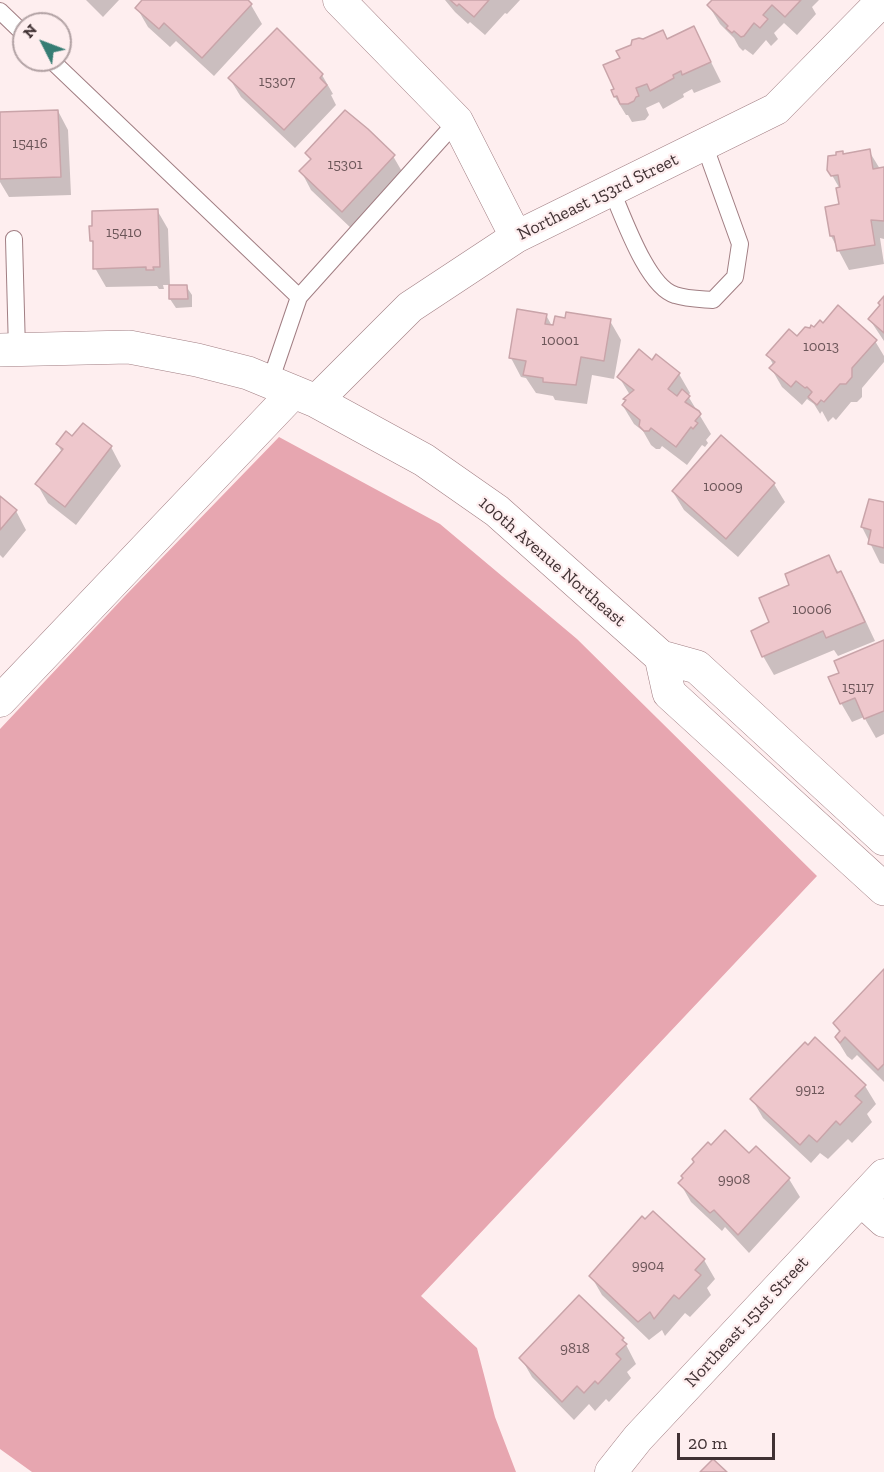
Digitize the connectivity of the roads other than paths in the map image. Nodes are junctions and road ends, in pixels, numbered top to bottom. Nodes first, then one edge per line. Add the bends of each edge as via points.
1 (339, 0) edge
2 (883, 0) edge
3 (0, 12) edge
4 (12, 23) edge
5 (64, 72) edge
6 (457, 121) junction
7 (704, 144) junction
8 (611, 189) junction
9 (516, 237) junction
10 (14, 238) dead end
11 (299, 297) junction
12 (8, 350) edge
13 (293, 392) junction
14 (661, 657) junction
15 (0, 701) edge
16 (884, 839) edge
17 (884, 890) edge
18 (884, 1175) edge
19 (861, 1200) junction
20 (884, 1221) edge
21 (611, 1472) edge

1 - 6 street
2 - 7 street, Northeast 153rd Street via 776,109
3 - 4 lane
5 - 11 lane
6 - 9 street
6 - 11 lane
7 - 8 street, Northeast 153rd Street
7 - 8 lane via 740,244 735,277 713,300 674,295 656,280 644,264
8 - 9 street, Northeast 153rd Street
9 - 13 street, Northeast 153rd Street via 410,307
10 - 12 lane
11 - 13 lane
12 - 13 main road, 100th Avenue Northeast via 129,347 248,373
13 - 14 main road, 100th Avenue Northeast via 424,459 497,511
13 - 15 street, Northeast 153rd Street
14 - 16 main road, 100th Avenue Northeast via 697,667
14 - 17 main road via 669,693
18 - 19 street, Northeast 151st Street
19 - 20 street
19 - 21 street, Northeast 151st Street

